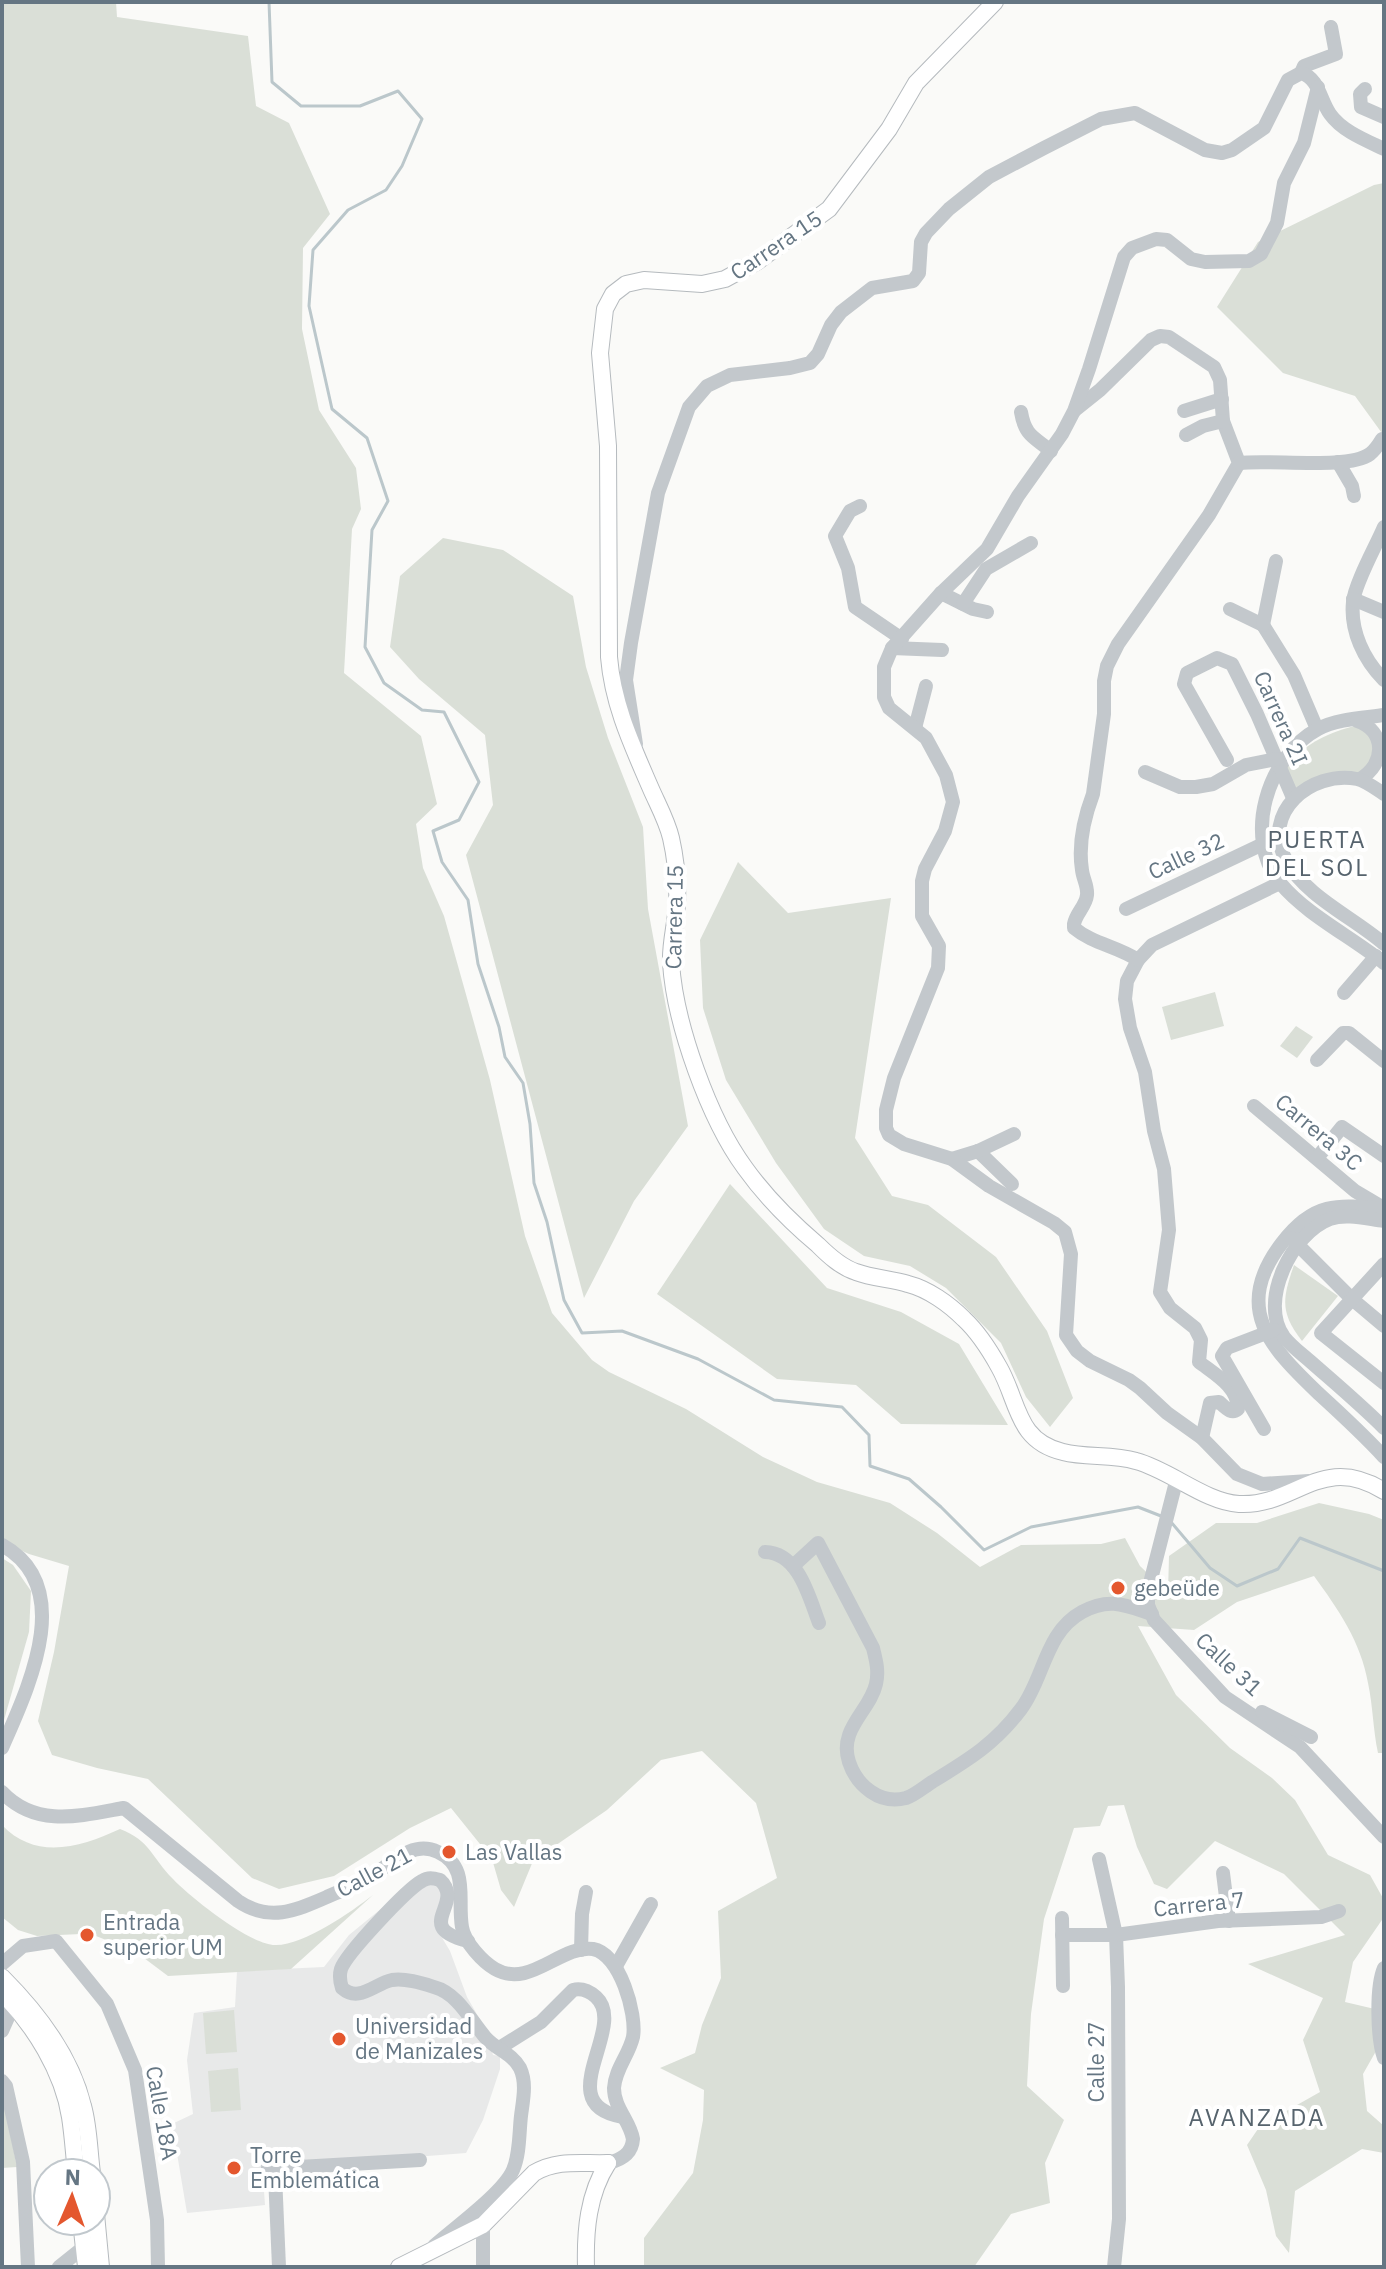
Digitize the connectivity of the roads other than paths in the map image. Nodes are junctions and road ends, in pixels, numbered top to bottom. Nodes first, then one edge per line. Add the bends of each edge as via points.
1 (995, 2) edge
2 (1331, 27) dead end
3 (1301, 73) junction
4 (1318, 87) junction
5 (1365, 89) dead end
6 (1384, 117) edge
7 (1384, 149) edge
8 (1222, 399) junction
9 (1074, 411) junction
10 (1184, 411) dead end
11 (1021, 412) dead end
12 (1223, 421) junction
13 (1186, 435) dead end
14 (1382, 439) dead end
15 (1051, 451) junction
16 (1338, 462) junction
17 (1239, 463) junction
18 (1354, 496) dead end
19 (860, 506) dead end
20 (1384, 527) edge
21 (1031, 543) dead end
22 (1276, 561) dead end
23 (941, 593) junction
24 (1353, 599) junction
25 (963, 604) junction
26 (1230, 609) dead end
27 (987, 612) dead end
28 (1384, 612) edge
29 (1263, 625) junction
30 (897, 643) junction
31 (942, 650) dead end
32 (1384, 680) edge
33 (926, 686) dead end
34 (1384, 715) edge
35 (1352, 719) junction
36 (915, 728) junction
37 (1317, 729) junction
38 (638, 760) junction
39 (1227, 760) dead end
40 (1278, 764) junction
41 (1145, 772) dead end
42 (1360, 779) junction
43 (1384, 794) edge
44 (1293, 798) junction
45 (1263, 844) junction
46 (1280, 883) junction
47 (1126, 909) dead end
48 (1381, 954) edge
49 (1138, 960) junction
50 (1344, 993) dead end
51 (1317, 1060) dead end
52 (1384, 1061) edge
53 (1254, 1106) dead end
54 (1014, 1134) dead end
55 (978, 1151) junction
56 (1384, 1156) edge
57 (1317, 1158) junction
58 (952, 1159) junction
59 (1012, 1184) dead end
60 (1352, 1198) junction
61 (1384, 1209) edge
62 (1384, 1221) edge
63 (1293, 1239) junction
64 (1383, 1264) edge
65 (1352, 1299) junction
66 (1384, 1326) edge
67 (1272, 1331) junction
68 (1384, 1383) edge
69 (1384, 1428) edge
70 (1264, 1429) dead end
71 (1202, 1438) junction
72 (1384, 1457) edge
73 (1318, 1481) junction
74 (1175, 1483) junction
75 (1384, 1491) edge
76 (2, 1545) edge
77 (765, 1552) dead end
78 (793, 1566) junction
79 (1152, 1614) junction
80 (819, 1623) dead end
81 (1225, 1697) junction
82 (1311, 1737) dead end
83 (2, 1748) edge
84 (2, 1792) edge
85 (1384, 1837) edge
86 (1099, 1859) dead end
87 (1223, 1873) dead end
88 (586, 1892) dead end
89 (651, 1904) dead end
90 (1339, 1911) dead end
91 (1062, 1918) dead end
92 (1229, 1921) junction
93 (1062, 1935) junction
94 (1116, 1935) junction
95 (468, 1941) junction
96 (581, 1950) junction
97 (2, 1964) edge
98 (616, 1966) junction
99 (1384, 1968) edge
100 (2, 1977) edge
101 (1063, 1986) dead end
102 (8, 2000) edge
103 (2, 2031) edge
104 (501, 2047) junction
105 (1384, 2058) edge
106 (2, 2081) edge
107 (623, 2117) junction
108 (74, 2157) edge
109 (90, 2157) edge
110 (420, 2160) dead end
111 (608, 2163) junction
112 (585, 2164) junction
113 (595, 2183) junction
114 (483, 2225) junction
115 (83, 2237) edge
116 (98, 2237) edge
117 (84, 2247) junction
118 (427, 2251) junction
119 (28, 2267) edge
120 (59, 2267) edge
121 (86, 2267) edge
122 (101, 2267) edge
123 (158, 2267) edge
124 (279, 2267) edge
125 (399, 2267) edge
126 (483, 2267) edge
127 (586, 2267) edge
128 (1114, 2267) edge

1 - 38 main road, Carrera 15 via 916,83 829,209 725,279 626,284 605,309 600,353 608,446 609,657 612,689
2 - 3 street via 1336,54 1304,66
3 - 4 street
3 - 38 street via 1288,80 1264,128 1222,153 1205,150 1135,113 1101,119 1044,148 989,177 949,209 921,242 919,273 913,281 872,288 841,312 810,363 730,375 707,386 681,426 652,523 626,680
4 - 7 street via 1336,122
4 - 9 street via 1304,143 1284,183 1277,223 1261,254 1249,261 1205,262 1191,259 1167,240 1132,248 1116,276
5 - 6 street via 1361,107
8 - 9 street via 1214,367 1160,336
8 - 10 street
8 - 12 street
9 - 15 street
11 - 15 street via 1029,435
12 - 13 street
12 - 17 street
14 - 16 street via 1371,453
15 - 23 street via 987,549
16 - 17 street
16 - 18 street
17 - 49 street via 1107,666 1082,845 1087,899 1074,928 1089,940
19 - 30 street via 850,511 835,536 848,568 852,601
20 - 24 street
21 - 25 street via 986,569
22 - 29 street
23 - 25 street
23 - 30 street
24 - 28 street
24 - 32 street via 1360,646
25 - 27 street
26 - 29 street
29 - 37 street via 1294,675
30 - 31 street
30 - 36 street via 882,677 884,697 889,708
33 - 36 street
34 - 35 street
35 - 37 street
35 - 42 street via 1375,729 1382,740 1378,763
36 - 58 street via 946,775 953,810 922,881 922,916 939,946 938,968 894,1078 885,1121 889,1135
37 - 40 street
38 - 74 main road, Carrera 15 via 670,833 676,863 671,962 681,1017 719,1123 744,1168 842,1266 912,1284 963,1318 1000,1369 1023,1425 1040,1443 1065,1453 1135,1461
39 - 40 street, Carrera 2I via 1184,684 1187,673 1217,658 1232,664
40 - 41 street via 1246,765 1213,784 1196,787 1180,787
40 - 44 street, Carrera 2I
40 - 45 street via 1264,803
42 - 43 street
42 - 44 street via 1327,779
44 - 48 street via 1279,837 1285,859
45 - 46 street
45 - 47 street, Calle 32
46 - 48 street
46 - 49 street via 1152,945
48 - 50 street
49 - 71 street via 1125,999 1164,1169 1169,1230 1160,1292 1195,1328 1201,1340 1199,1362 1232,1389 1238,1404 1230,1412 1219,1402 1210,1403
51 - 52 street via 1349,1033
53 - 57 street, Carrera 3C
54 - 55 street
55 - 58 street
55 - 59 street
56 - 57 street via 1342,1127
57 - 60 street, Carrera 3C
58 - 71 street via 1068,1236 1065,1323 1070,1344 1090,1361 1129,1380
60 - 61 street
60 - 63 street via 1298,1222
62 - 63 street via 1342,1216
63 - 65 street
63 - 67 street via 1277,1284
64 - 65 street
65 - 66 street
65 - 68 street via 1321,1333
67 - 69 street
67 - 70 street via 1227,1348 1222,1356
67 - 72 street via 1282,1358
71 - 73 street via 1237,1474 1262,1484
73 - 74 main road, Carrera 15 via 1239,1504
73 - 75 main road, Carrera 15 via 1340,1476 1364,1479
74 - 79 street, Calle 31 via 1148,1591
76 - 83 street via 32,1571 41,1598 40,1637 27,1693
77 - 78 street
78 - 79 street via 818,1543 873,1648 876,1686 854,1722 847,1746 858,1777 872,1794 890,1799 907,1797 987,1748 1020,1711 1047,1651 1081,1612 1110,1602
78 - 80 street
79 - 81 street, Calle 31
81 - 82 street via 1241,1700
81 - 85 street, Calle 31 via 1300,1747
84 - 95 street, Calle 21 via 16,1807 44,1817 124,1808 238,1901 269,1914 296,1910 367,1880 413,1850 436,1851 458,1871
86 - 94 street, Calle 27
87 - 92 street
88 - 96 street
89 - 98 street
90 - 92 street, Carrera 7 via 1321,1917
91 - 93 street
92 - 94 street, Carrera 7
93 - 94 street, Carrera 7
93 - 101 street
94 - 128 street, Calle 27 via 1119,2219
95 - 96 street via 489,1965 512,1974
95 - 104 street via 442,1929 448,1893 444,1883 423,1880 346,1959 340,1983 345,1992 358,1994 401,1980 445,1990 490,2043
96 - 98 street via 601,1952
97 - 123 street, Calle 18A via 23,1946 56,1941 107,2004 135,2070 157,2220
98 - 107 street via 633,2020 631,2044 614,2087
99 - 105 street via 1378,1985
100 - 109 main road via 52,2036 67,2065 83,2103
102 - 103 street
102 - 108 main road via 44,2048 60,2084
104 - 107 street via 541,2022 573,1990 584,1990 596,1997 604,2014 591,2093 604,2110
104 - 118 street via 521,2069 525,2082 515,2165 501,2186
106 - 119 street via 23,2162
107 - 111 street via 633,2144 623,2157
110 - 124 street via 278,2171
111 - 112 main road
111 - 113 main road
112 - 113 main road
112 - 114 main road via 563,2162 534,2173
113 - 127 main road
114 - 118 main road
114 - 126 street
115 - 117 main road
116 - 122 main road
117 - 120 street
117 - 121 main road
118 - 125 main road

